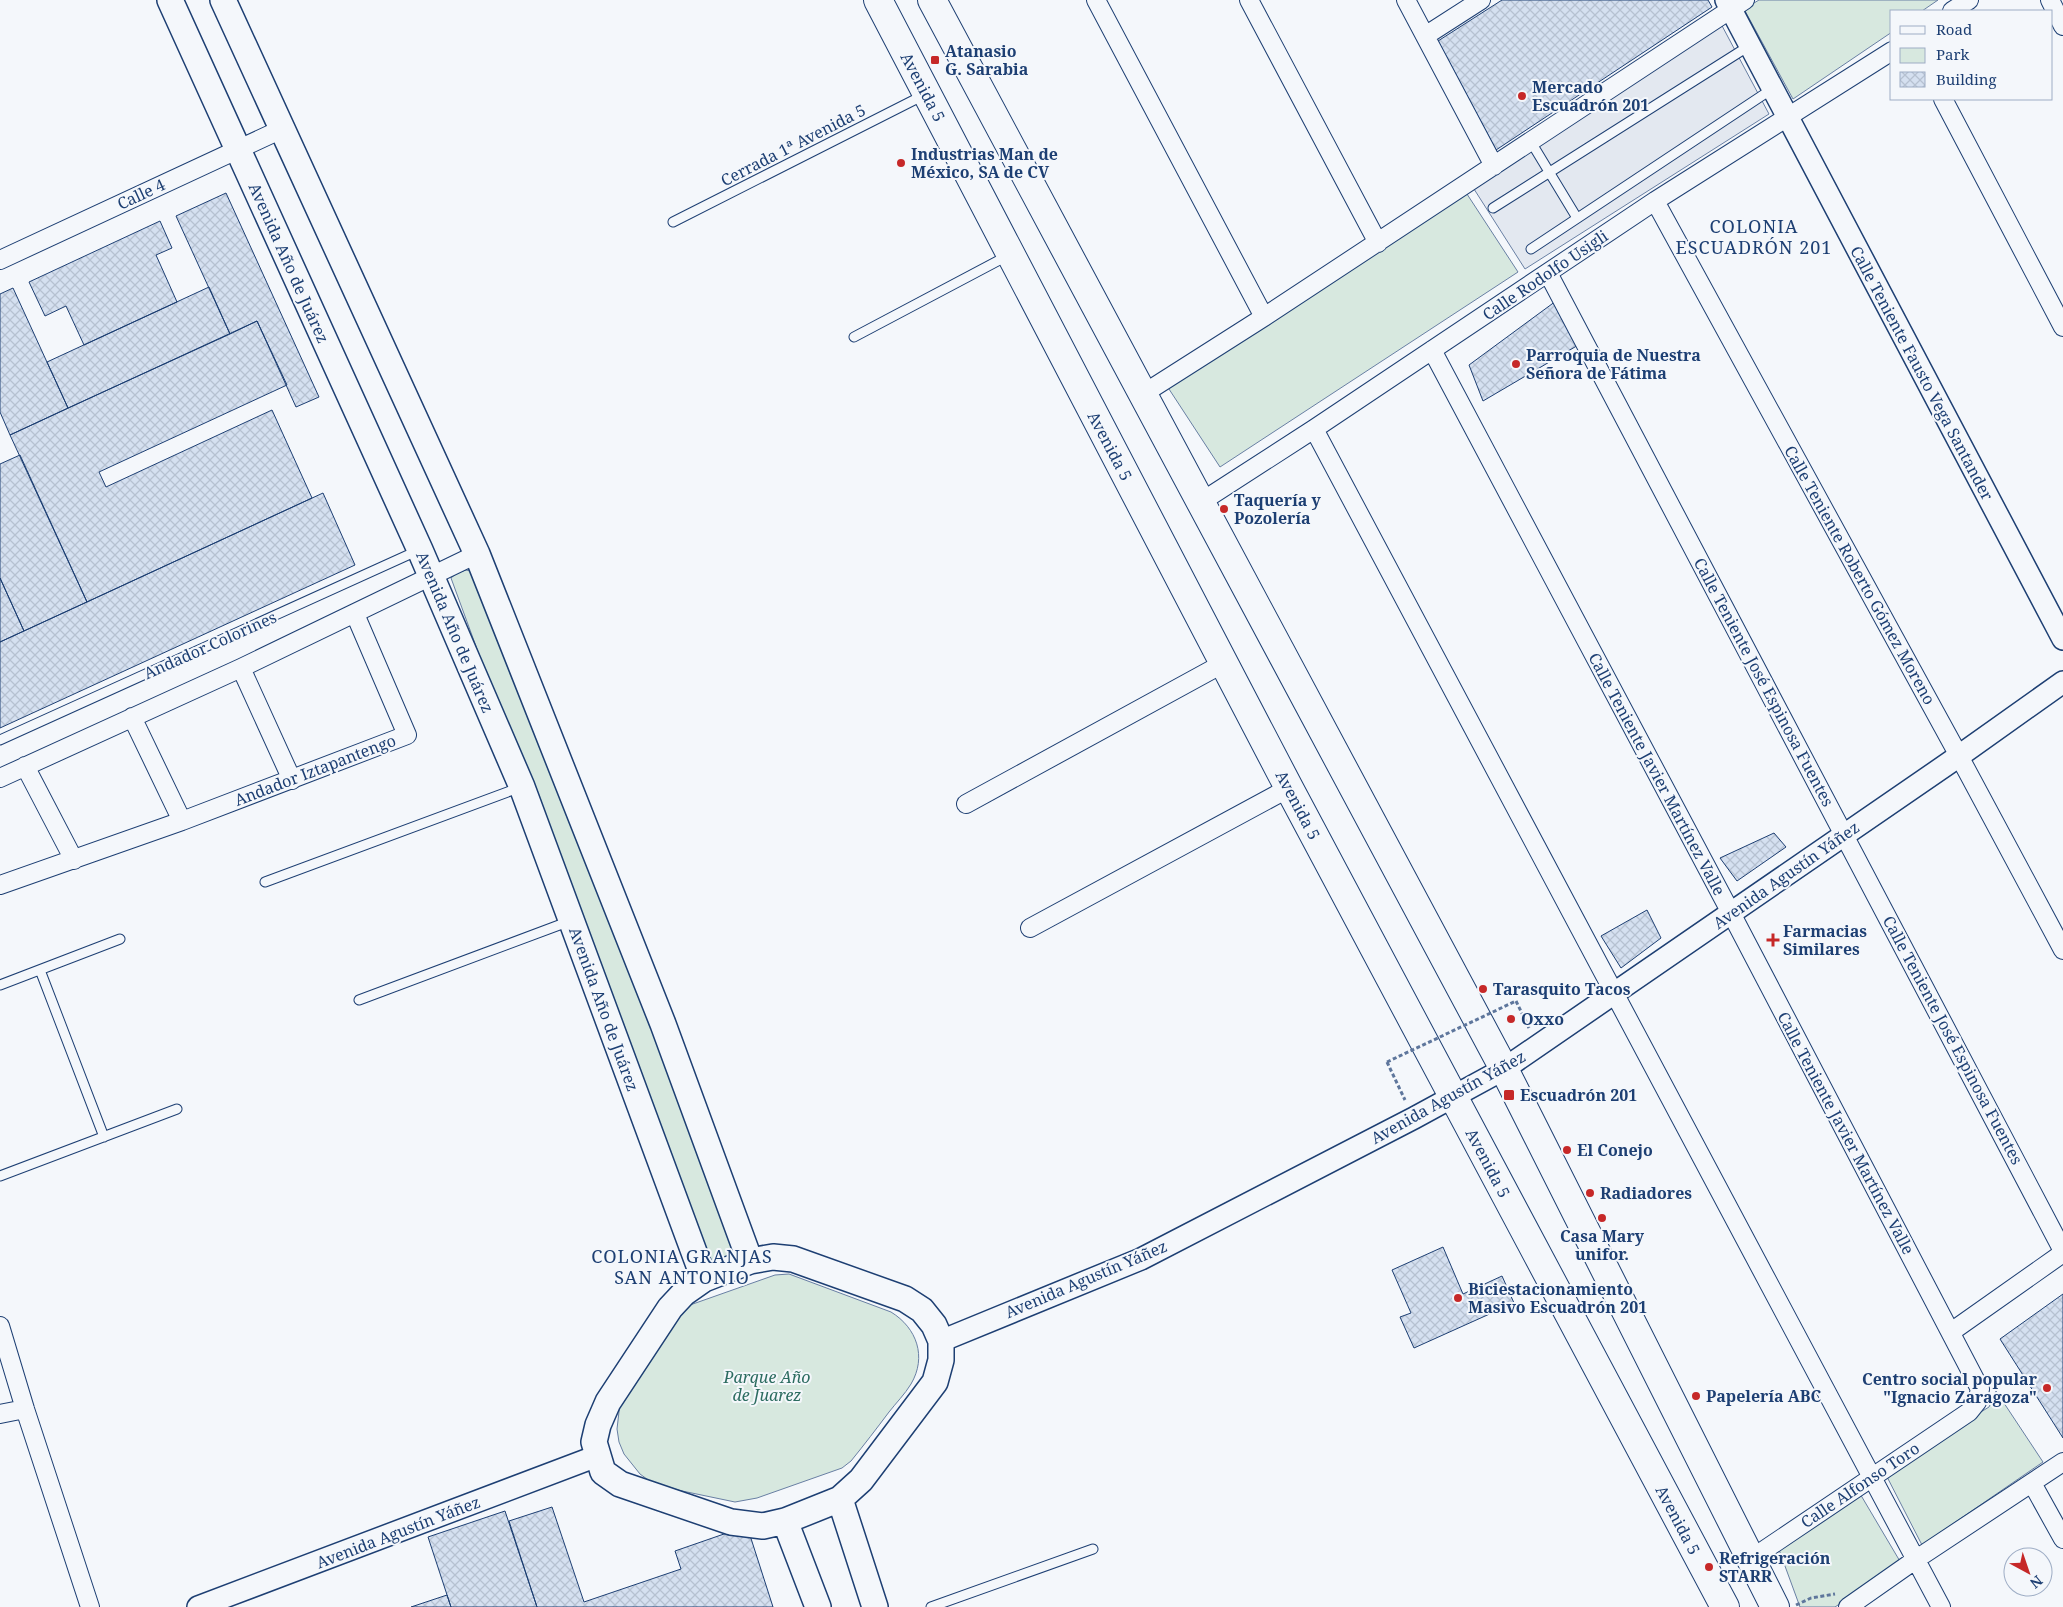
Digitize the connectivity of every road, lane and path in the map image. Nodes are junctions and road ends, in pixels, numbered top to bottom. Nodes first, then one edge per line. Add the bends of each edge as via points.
1 (170, 0) edge
2 (223, 0) edge
3 (878, 0) edge
4 (932, 0) edge
5 (1096, 0) edge
6 (1249, 0) edge
7 (1406, 0) edge
8 (1481, 0) edge
9 (1969, 0) edge
10 (2050, 0) edge
11 (1734, 3) edge
12 (1954, 10) edge
13 (2063, 26) edge
14 (1425, 36) junction
15 (1749, 46) junction
16 (1890, 53) edge
17 (1772, 89) junction
18 (927, 94) junction
19 (1944, 100) edge
20 (1787, 118) junction
21 (282, 129) junction
22 (1531, 142) junction
23 (238, 149) junction
24 (1494, 166) junction
25 (1549, 172) junction
26 (1655, 201) junction
27 (1493, 208) dead end
28 (1577, 218) junction
29 (673, 222) dead end
30 (1378, 243) junction
31 (1531, 249) dead end
32 (1010, 255) junction
33 (0, 260) edge
34 (1548, 273) junction
35 (1264, 317) junction
36 (2063, 327) edge
37 (854, 337) dead end
38 (1432, 350) junction
39 (1143, 394) junction
40 (1314, 429) junction
41 (1201, 502) junction
42 (420, 550) junction
43 (477, 554) junction
44 (431, 577) junction
45 (355, 614) junction
46 (2063, 639) edge
47 (1224, 663) junction
48 (241, 668) junction
49 (2063, 682) edge
50 (132, 717) junction
51 (0, 740) edge
52 (1959, 756) junction
53 (25, 766) junction
54 (0, 778) edge
55 (292, 780) junction
56 (522, 787) junction
57 (1289, 788) junction
58 (966, 804) dead end
59 (182, 821) junction
60 (1845, 834) junction
61 (74, 860) junction
62 (265, 882) dead end
63 (0, 885) edge
64 (1731, 913) junction
65 (572, 920) junction
66 (1030, 928) dead end
67 (120, 939) dead end
68 (2063, 950) edge
69 (40, 970) junction
70 (0, 985) edge
71 (1615, 992) junction
72 (359, 1000) dead end
73 (1531, 1031) dead end
74 (1504, 1069) junction
75 (1453, 1098) junction
76 (1409, 1107) dead end
77 (176, 1109) dead end
78 (104, 1137) junction
79 (0, 1176) edge
80 (2063, 1252) edge
81 (750, 1261) junction
82 (704, 1279) junction
83 (0, 1326) edge
84 (1950, 1332) junction
85 (941, 1341) junction
86 (25, 1409) junction
87 (1968, 1412) joint
88 (0, 1414) edge
89 (598, 1456) junction
90 (2063, 1462) edge
91 (1871, 1477) junction
92 (2032, 1483) junction
93 (840, 1500) junction
94 (786, 1520) junction
95 (2063, 1539) edge
96 (1093, 1549) dead end
97 (1751, 1559) junction
98 (1915, 1560) junction
99 (1843, 1604) edge
100 (90, 1607) edge
101 (198, 1607) edge
102 (818, 1607) edge
103 (875, 1607) edge
104 (931, 1607) edge
105 (1725, 1607) edge
106 (1775, 1607) edge
107 (1791, 1607) edge
108 (1940, 1607) edge

1 - 23 main road, Avenida Año de Juárez
2 - 21 main road
3 - 18 main road, Avenida 5
4 - 39 main road
5 - 35 street
6 - 30 street
7 - 14 street
8 - 14 street
9 - 12 street
10 - 13 street
11 - 15 street, Calle Teniente Fausto Vega Santander
11 - 22 street
14 - 24 street
15 - 17 street, Calle Teniente Fausto Vega Santander
15 - 25 lane
16 - 20 street, Calle Rodolfo Usigli
17 - 20 street, Calle Teniente Fausto Vega Santander
17 - 28 lane
18 - 29 lane, Cerrada 1ª Avenida 5
18 - 32 main road, Avenida 5
19 - 36 street
20 - 26 street, Calle Rodolfo Usigli
20 - 46 street, Calle Teniente Fausto Vega Santander
21 - 23 street, Calle 4
21 - 43 main road
22 - 24 street
22 - 25 lane
23 - 33 street, Calle 4
23 - 42 main road, Avenida Año de Juárez
24 - 30 street
25 - 27 lane
25 - 28 lane
26 - 34 street, Calle Rodolfo Usigli
26 - 52 street, Calle Teniente Roberto Gómez Moreno
28 - 31 lane
30 - 35 street
32 - 37 lane
32 - 47 main road, Avenida 5
34 - 38 street, Calle Rodolfo Usigli
34 - 60 street, Calle Teniente José Espinosa Fuentes
35 - 39 street
38 - 40 street, Calle Rodolfo Usigli
38 - 64 street, Calle Teniente Javier Martínez Valle
39 - 41 main road
40 - 41 street, Calle Rodolfo Usigli
40 - 71 street
41 - 74 main road
42 - 44 main road, Avenida Año de Juárez
42 - 51 lane, Andador Colorines
43 - 44 street
43 - 81 main road via 663,1024
44 - 45 street
44 - 56 main road, Avenida Año de Juárez
45 - 48 street, Andador Colorines
45 - 55 street, Andador Iztapantengo via 407,735
47 - 57 main road, Avenida 5
47 - 58 street
48 - 50 street, Andador Colorines
48 - 55 street
49 - 52 street, Avenida Agustín Yáñez
50 - 53 street, Andador Colorines
50 - 59 street
52 - 60 street, Avenida Agustín Yáñez
52 - 68 street, Calle Teniente Roberto Gómez Moreno
53 - 54 street, Andador Colorines
53 - 61 street
55 - 59 street, Andador Iztapantengo
56 - 62 lane
56 - 65 main road, Avenida Año de Juárez
57 - 66 street
57 - 75 main road, Avenida 5
59 - 61 street, Andador Iztapantengo
60 - 64 street, Avenida Agustín Yáñez
60 - 80 street, Calle Teniente José Espinosa Fuentes
61 - 63 street, Andador Iztapantengo
64 - 71 street, Avenida Agustín Yáñez
64 - 84 street, Calle Teniente Javier Martínez Valle
65 - 72 lane
65 - 82 main road, Avenida Año de Juárez
67 - 69 lane
69 - 70 lane
69 - 78 lane
71 - 74 street, Avenida Agustín Yáñez
71 - 91 street
73 - 76 path, bridge via 1516,1001 1387,1062
74 - 75 street, Avenida Agustín Yáñez
74 - 97 main road
75 - 85 street, Avenida Agustín Yáñez via 1141,1259
75 - 105 main road, Avenida 5
77 - 78 lane
78 - 79 lane
80 - 84 street
81 - 82 main road
81 - 85 main road via 793,1259 906,1299 922,1310
82 - 89 main road via 670,1308 608,1402 594,1442
83 - 86 street
84 - 87 street, Calle Teniente Javier Martínez Valle via 1980,1389 1977,1402
85 - 93 main road via 941,1360 935,1382 861,1480
86 - 88 street
86 - 100 street
87 - 91 street, Calle Alfonso Toro
89 - 94 main road via 603,1472 620,1484 731,1522 763,1526
89 - 101 street, Avenida Agustín Yáñez
90 - 92 street
91 - 97 street, Calle Alfonso Toro
91 - 98 street
92 - 95 street
92 - 98 street
93 - 94 main road
93 - 103 main road
94 - 102 main road
96 - 104 lane
97 - 106 main road
98 - 99 street
98 - 108 street
99 - 107 path via 1837,1594 1811,1598

